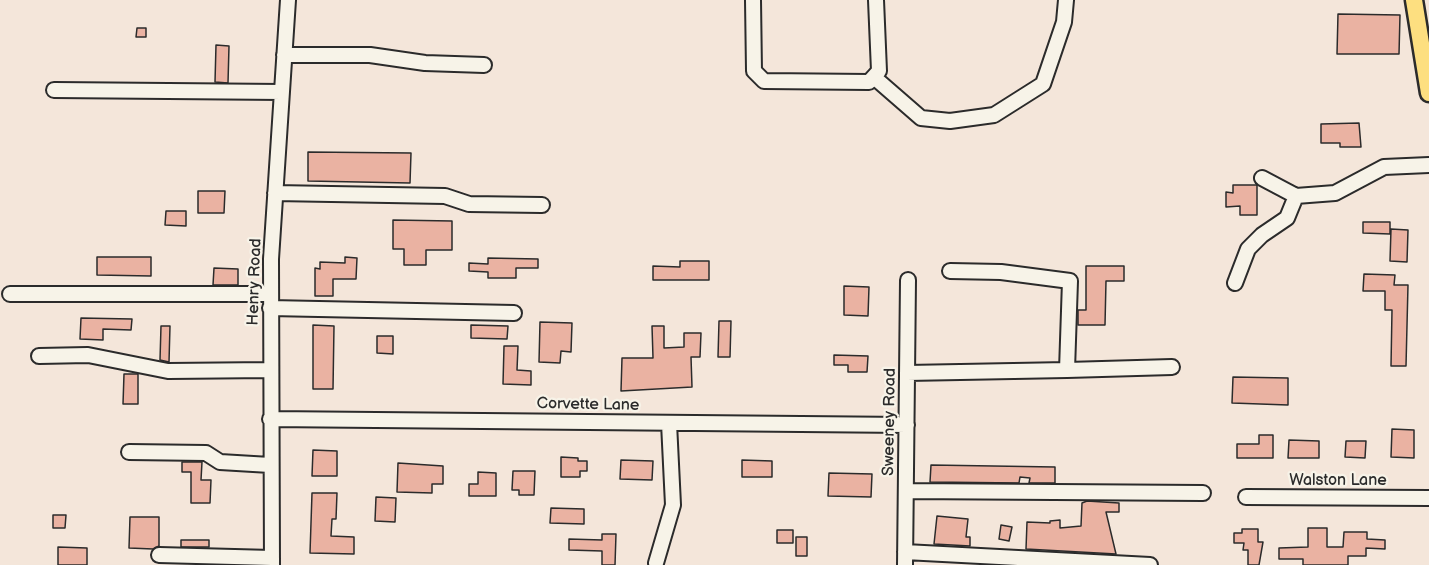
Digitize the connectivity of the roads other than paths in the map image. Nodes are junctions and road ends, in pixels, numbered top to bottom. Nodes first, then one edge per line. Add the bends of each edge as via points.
1 (288, 0) edge
2 (753, 0) edge
3 (876, 0) edge
4 (1066, 0) edge
5 (1414, 0) edge
6 (284, 55) junction
7 (484, 65) dead end
8 (875, 78) junction
9 (54, 90) dead end
10 (282, 92) junction
11 (1429, 93) edge
12 (1429, 165) edge
13 (1262, 178) dead end
14 (275, 193) junction
15 (1296, 196) junction
16 (542, 205) dead end
17 (950, 271) dead end
18 (908, 280) dead end
19 (1235, 283) dead end
20 (10, 294) dead end
21 (270, 301) junction
22 (514, 313) dead end
23 (39, 356) dead end
24 (1172, 367) dead end
25 (270, 370) junction
26 (1067, 370) junction
27 (907, 373) junction
28 (270, 419) junction
29 (669, 423) junction
30 (907, 424) junction
31 (129, 452) dead end
32 (270, 465) junction
33 (906, 491) junction
34 (1203, 493) dead end
35 (1246, 497) dead end
36 (1429, 498) edge
37 (159, 555) dead end
38 (905, 558) edge
39 (272, 561) edge
40 (656, 563) dead end
41 (1150, 565) edge

1 - 6 street, Henry Road
2 - 8 street via 754,70 764,81 869,82
3 - 8 street via 879,71
4 - 8 street via 1064,22 1043,84 994,115 950,121 921,118
5 - 11 main road
6 - 7 street via 370,55 425,63
6 - 10 street, Henry Road
9 - 10 street
10 - 14 street, Henry Road
12 - 15 street via 1384,167 1335,193
13 - 15 street
14 - 16 street via 445,196 470,204
14 - 21 street, Henry Road
15 - 19 street via 1287,218 1248,249
17 - 26 street via 1001,272 1070,281
18 - 27 street, Sweeney Road
20 - 21 street
21 - 22 street
21 - 25 street, Henry Road
23 - 25 street via 88,355 168,371
24 - 26 street
25 - 28 street, Henry Road
26 - 27 street
27 - 30 street, Sweeney Road
28 - 29 street, Corvette Lane
28 - 32 street, Henry Road
29 - 30 street, Corvette Lane
29 - 40 street via 673,505
30 - 33 street, Sweeney Road
31 - 32 street via 206,453 220,462
32 - 39 street, Henry Road
33 - 34 street
33 - 38 street, Sweeney Road
35 - 36 street, Walston Lane
37 - 39 street
38 - 41 street

